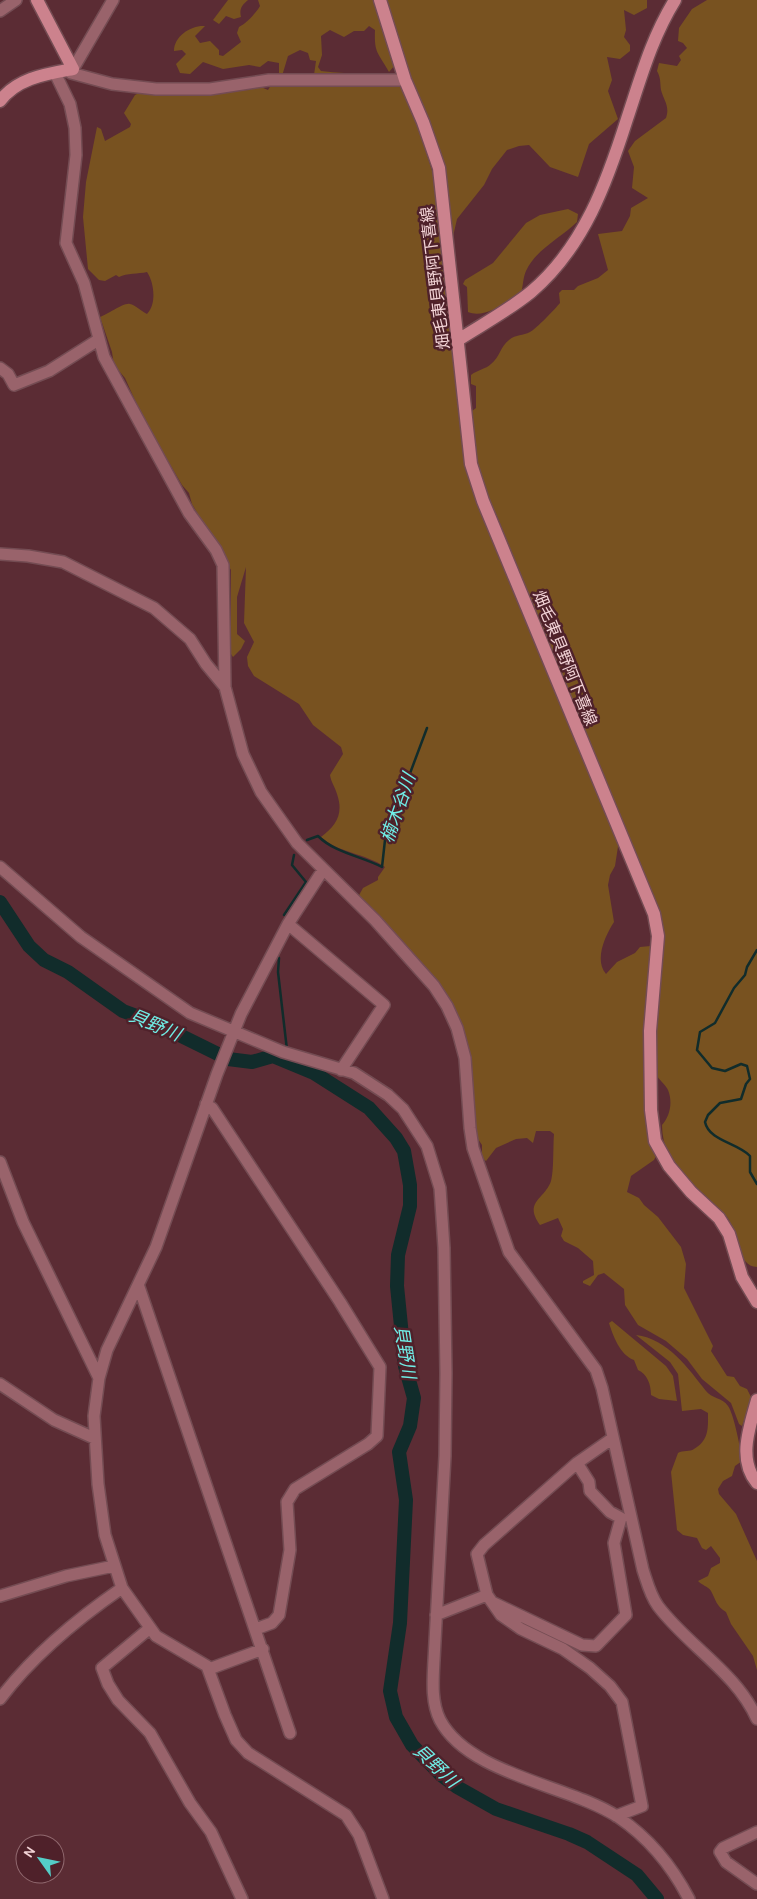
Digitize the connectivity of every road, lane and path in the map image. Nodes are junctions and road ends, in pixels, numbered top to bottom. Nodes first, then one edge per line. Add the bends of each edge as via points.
1 (16, 0) edge
2 (37, 0) edge
3 (113, 0) edge
4 (380, 0) edge
5 (676, 0) edge
6 (0, 10) edge
7 (73, 70) junction
8 (405, 80) junction
9 (0, 101) edge
10 (98, 340) junction
11 (458, 340) junction
12 (0, 368) edge
13 (0, 554) edge
14 (225, 687) junction
15 (0, 867) edge
16 (323, 870) junction
17 (288, 924) junction
18 (235, 1032) junction
19 (341, 1070) junction
20 (206, 1104) junction
21 (0, 1162) edge
22 (139, 1287) junction
23 (757, 1302) edge
24 (99, 1378) junction
25 (0, 1384) edge
26 (757, 1400) edge
27 (94, 1438) junction
28 (614, 1438) junction
29 (577, 1462) junction
30 (757, 1483) edge
31 (114, 1566) junction
32 (122, 1588) junction
33 (0, 1596) edge
34 (489, 1598) junction
35 (436, 1615) junction
36 (150, 1628) junction
37 (256, 1629) junction
38 (263, 1650) junction
39 (208, 1669) junction
40 (0, 1698) edge
41 (757, 1719) edge
42 (290, 1733) dead end
43 (616, 1816) junction
44 (757, 1832) edge
45 (757, 1884) edge
46 (242, 1899) edge
47 (383, 1899) edge
48 (689, 1899) edge

1 - 6 street
2 - 7 main road
3 - 7 street
4 - 8 main road, 畑毛東貝野阿下喜線
5 - 11 main road via 662,21 650,49 611,170 582,231 532,290
7 - 8 street via 71,72 112,84 156,89 210,89 268,80
7 - 9 main road via 18,83 8,89
7 - 10 street via 55,73 70,104 75,128 76,155 66,243 84,283
8 - 11 main road, 畑毛東貝野阿下喜線 via 424,122 439,168
10 - 12 street via 49,371 14,385
10 - 14 street via 104,357 189,513 223,565
11 - 23 main road, 畑毛東貝野阿下喜線 via 471,464 483,501 654,914 658,936 650,1031 651,1110 655,1141 669,1166 719,1218 729,1234 742,1277
13 - 14 street via 63,562 154,608 190,639
14 - 16 street via 232,721 252,776 280,823
15 - 18 street via 93,946 190,1013
16 - 17 street
16 - 28 street via 375,920 434,986 447,1006 458,1028 465,1058 474,1148 502,1235 509,1252 596,1370
17 - 18 street via 264,966
17 - 19 street via 384,1005
18 - 19 street
18 - 20 street
19 - 35 street via 354,1072 403,1109 427,1146 440,1188 446,1374
20 - 22 street
20 - 37 street via 212,1108 380,1366 377,1436 295,1489 287,1502 290,1550 279,1614 272,1624
21 - 24 street via 23,1222
22 - 24 street via 107,1350
22 - 37 street
24 - 27 street
25 - 27 street via 54,1420
26 - 30 main road via 745,1449
27 - 31 street via 105,1535
28 - 29 street
28 - 41 street via 643,1570 657,1604 672,1623 733,1682
29 - 34 street via 477,1554
29 - 34 street via 590,1482 590,1491 621,1518 614,1543 626,1615 596,1646 590,1646
31 - 32 street
31 - 33 street via 66,1576
32 - 36 street
32 - 40 street via 46,1648
34 - 35 street
34 - 43 street via 501,1615 521,1629 563,1649 590,1668 622,1702 642,1806
35 - 43 street via 433,1687 435,1707 447,1729 481,1758
36 - 39 street via 156,1636
36 - 46 street via 102,1668 118,1700 150,1733 190,1803 211,1832
37 - 38 street
38 - 39 street
38 - 42 street
39 - 47 street via 236,1740 248,1753 346,1815 352,1822
43 - 48 street via 643,1836 660,1854
44 - 45 street via 720,1852 726,1862

